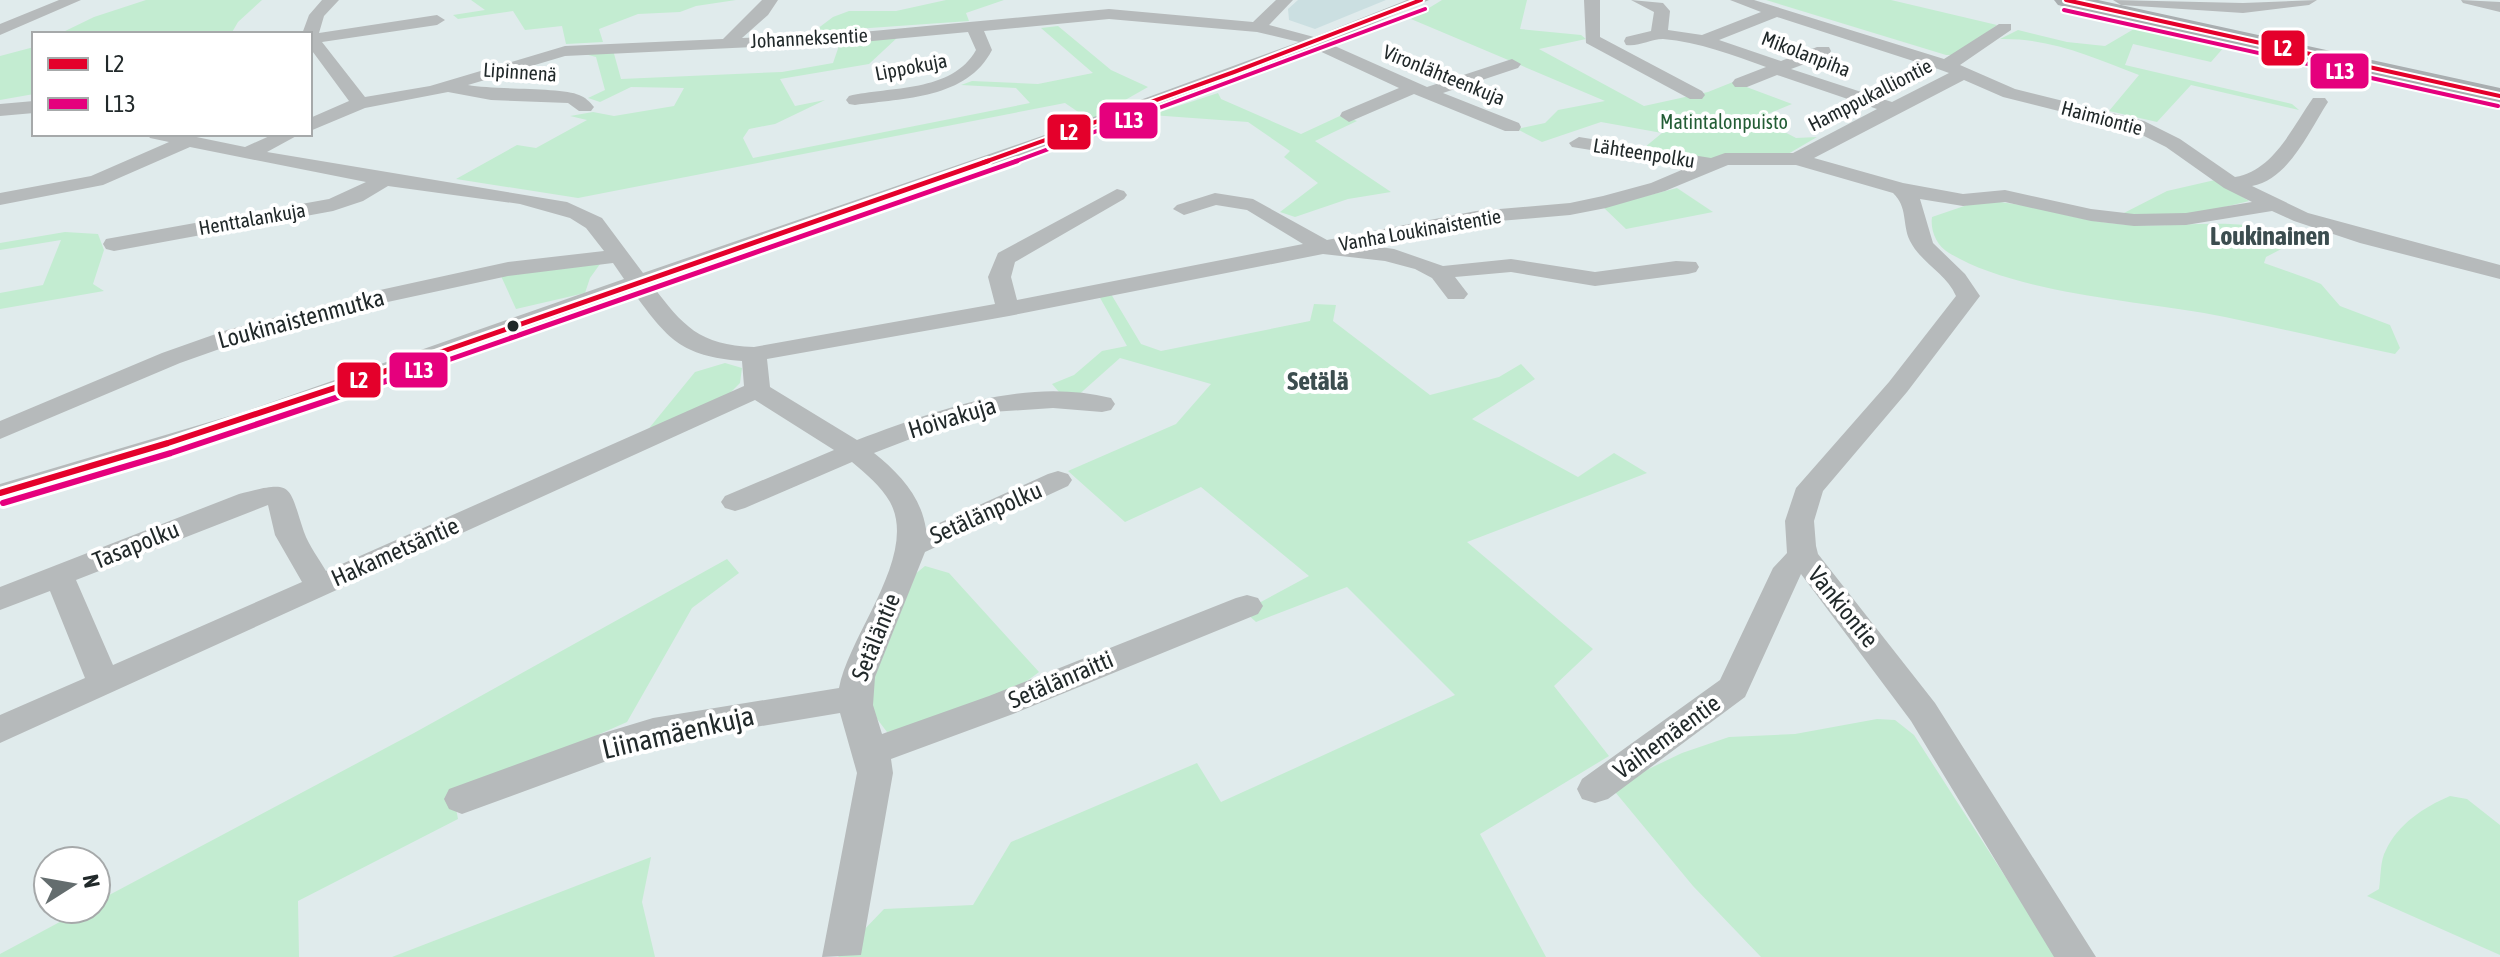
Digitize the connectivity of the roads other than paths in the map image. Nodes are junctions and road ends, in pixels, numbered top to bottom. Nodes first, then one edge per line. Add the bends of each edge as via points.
1 (73, 0) edge
2 (331, 0) edge
3 (770, 0) edge
4 (1285, 0) edge
5 (1421, 0) edge
6 (1592, 0) edge
7 (1639, 0) edge
8 (1738, 0) edge
9 (2066, 0) edge
10 (2121, 0) edge
11 (2309, 0) edge
12 (2469, 0) edge
13 (1107, 7) edge
14 (2500, 7) edge
15 (1776, 12) junction
16 (437, 20) dead end
17 (974, 27) junction
18 (1257, 27) junction
19 (2005, 27) dead end
20 (0, 30) edge
21 (312, 32) edge
22 (1659, 34) junction
23 (312, 37) edge
24 (312, 40) edge
25 (1703, 40) junction
26 (1632, 41) dead end
27 (729, 42) junction
28 (1316, 43) junction
29 (1823, 51) dead end
30 (1512, 64) dead end
31 (1944, 65) junction
32 (1778, 68) junction
33 (1965, 74) junction
34 (1741, 83) dead end
35 (450, 87) junction
36 (1420, 90) junction
37 (1696, 95) dead end
38 (2500, 96) edge
39 (855, 100) dead end
40 (2319, 102) dead end
41 (360, 103) junction
42 (32, 107) edge
43 (585, 107) dead end
44 (1893, 108) junction
45 (0, 110) edge
46 (1349, 116) dead end
47 (312, 124) edge
48 (1512, 127) dead end
49 (166, 136) edge
50 (286, 136) edge
51 (189, 141) junction
52 (1579, 143) dead end
53 (247, 154) junction
54 (1797, 159) junction
55 (1710, 163) junction
56 (386, 179) junction
57 (2231, 184) junction
58 (1900, 189) junction
59 (1117, 195) dead end
60 (0, 199) edge
61 (1963, 200) junction
62 (2272, 205) junction
63 (1184, 209) dead end
64 (1917, 214) junction
65 (114, 244) dead end
66 (1323, 247) junction
67 (617, 256) junction
68 (1688, 267) dead end
69 (2500, 272) edge
70 (1440, 273) junction
71 (637, 283) junction
72 (1456, 294) dead end
73 (1009, 309) junction
74 (754, 354) junction
75 (757, 390) junction
76 (1102, 404) dead end
77 (0, 431) edge
78 (854, 451) junction
79 (1058, 480) dead end
80 (0, 493) edge
81 (735, 502) dead end
82 (913, 546) junction
83 (1803, 556) junction
84 (59, 576) junction
85 (320, 586) junction
86 (0, 599) edge
87 (1247, 606) dead end
88 (104, 684) junction
89 (853, 698) junction
90 (0, 730) edge
91 (873, 751) junction
92 (1595, 789) dead end
93 (462, 799) dead end
94 (841, 955) dead end
95 (2076, 957) edge

1 - 20 street
2 - 21 street via 317,15
3 - 27 street
4 - 18 street
5 - 28 street
6 - 37 street via 1592,39
7 - 22 street via 1662,11
8 - 15 street, Haimiontie
9 - 38 highway
10 - 11 street via 2235,8
12 - 14 street
13 - 17 street, Johanneksentie
13 - 18 street, Johanneksentie
15 - 25 street
15 - 31 street, Haimiontie
16 - 23 street
17 - 27 street, Johanneksentie
17 - 39 street, Lippokuja via 984,50 965,77
18 - 28 street, Johanneksentie
19 - 31 street
22 - 25 street, Mikolanpiha
22 - 26 street
24 - 41 street
25 - 32 street, Mikolanpiha
27 - 35 street, Johanneksentie via 565,51
28 - 36 street, Vironlähteenkuja
28 - 71 street
29 - 32 street
30 - 36 street
31 - 33 street, Haimiontie
32 - 34 street
32 - 44 street, Mikolanpiha
33 - 44 street, Hamppukalliontie
33 - 57 street, Haimiontie via 2028,99 2137,125
35 - 41 street, Johanneksentie
35 - 43 street, Lipinnenä via 491,95 572,98
36 - 46 street
36 - 48 street, Vironlähteenkuja
40 - 57 street via 2273,169 2258,179
41 - 47 street, Johanneksentie
42 - 45 street
44 - 54 street, Hamppukalliontie
49 - 51 street, Vanha Loukinaistentie
50 - 53 street
51 - 53 street, Vanha Loukinaistentie
51 - 60 street via 96,181
52 - 55 street, Lähteenpolku
53 - 56 street, Vanha Loukinaistentie
54 - 55 street, Vanha Loukinaistentie via 1745,157
54 - 58 street, Vanha Loukinaistentie
55 - 66 street, Vanha Loukinaistentie via 1658,187 1606,202 1476,217
56 - 65 street, Henttalankuja via 333,205
56 - 67 street, Vanha Loukinaistentie via 579,213 594,223
57 - 62 street, Haimiontie
58 - 61 street, Vanha Loukinaistentie
58 - 64 street, Vankiontie via 1911,198
59 - 73 street via 1006,258 998,278
61 - 62 street, Vanha Loukinaistentie via 2005,196 2107,218 2152,221
61 - 64 street
62 - 69 street, Haimiontie via 2368,238
63 - 66 street via 1215,199 1253,205
64 - 83 street, Vankiontie via 1921,241 1963,282 1968,296 1810,488 1797,530
66 - 70 street via 1406,258
66 - 73 street, Vanha Loukinaistentie
67 - 71 street, Vanha Loukinaistentie
67 - 77 street, Loukinaistenmutka via 508,269 236,335
68 - 70 street via 1597,279 1521,266
70 - 72 street
71 - 74 street, Vanha Loukinaistentie via 690,342 730,354
71 - 80 street via 180,441
73 - 74 street, Vanha Loukinaistentie
74 - 75 street
75 - 78 street
75 - 85 street, Hakametsäntie
76 - 78 street, Hoivakuja via 990,404
78 - 81 street, Hoivakuja
78 - 82 street via 905,504
79 - 82 street, Setälänpolku
82 - 89 street, Setäläntie
83 - 92 street, Vaihemäentie via 1788,568 1733,688
83 - 95 street, Vankiontie via 1923,712
84 - 85 street, Tasapolku via 249,500 274,495 281,498 290,535
84 - 86 street, Tasapolku
84 - 88 street
85 - 88 street, Hakametsäntie
87 - 91 street, Setälänraitti
88 - 90 street, Hakametsäntie
89 - 91 street, Setäläntie
89 - 93 street, Liinamäenkuja via 653,731
91 - 94 street, Setäläntie via 875,773

